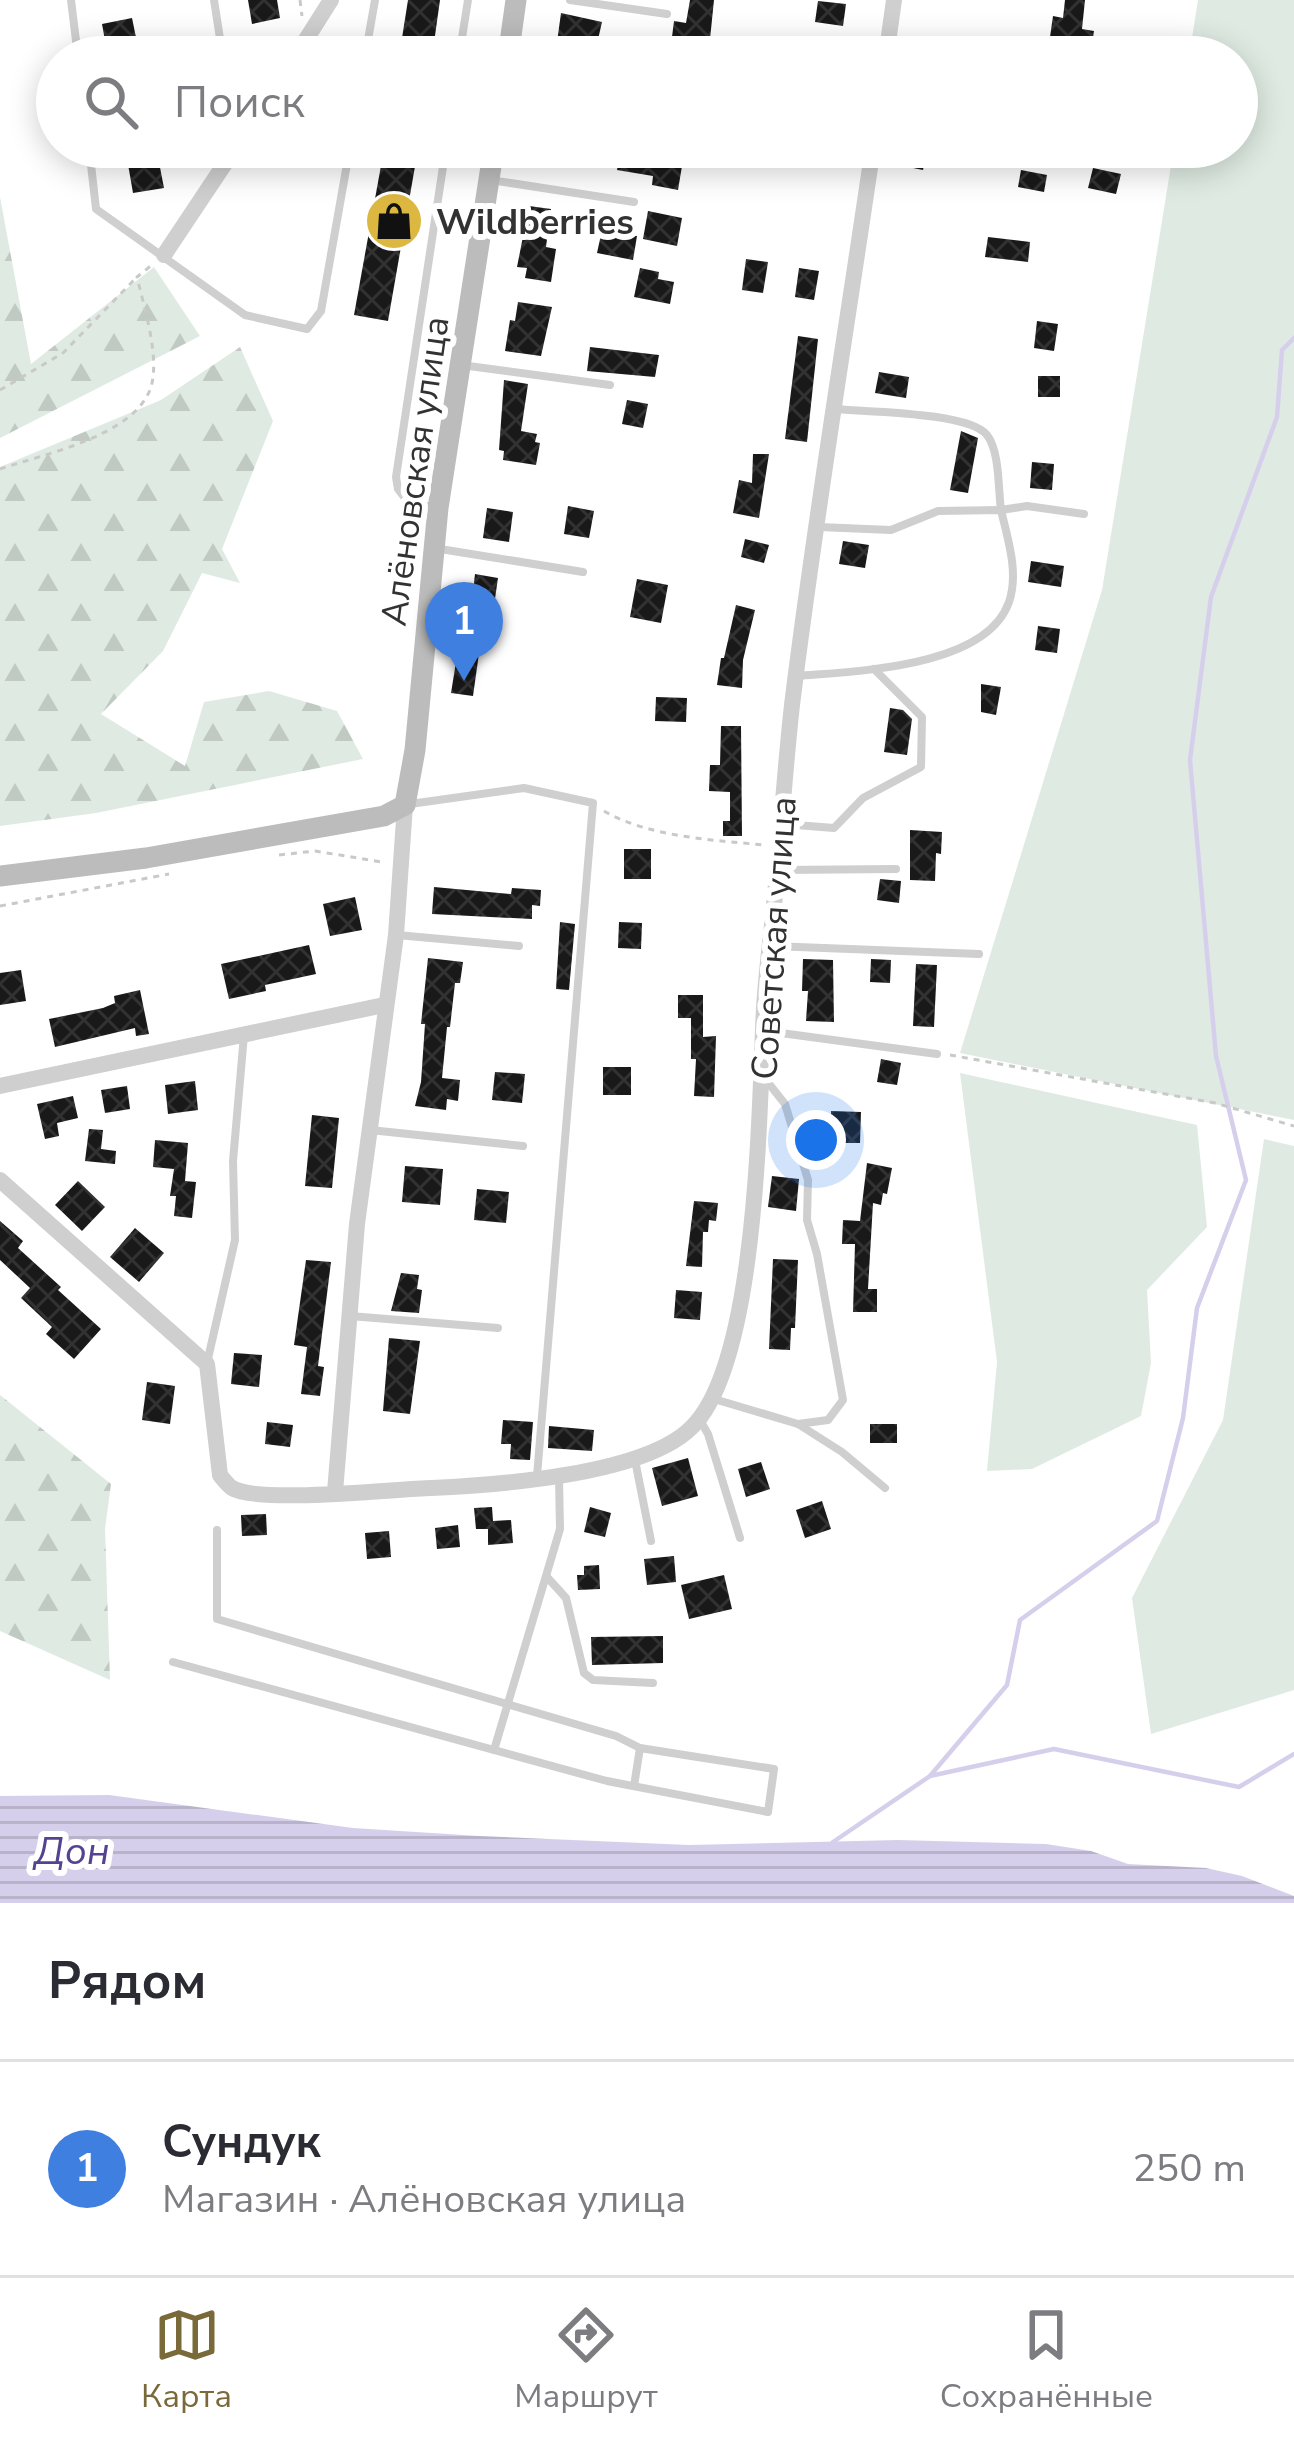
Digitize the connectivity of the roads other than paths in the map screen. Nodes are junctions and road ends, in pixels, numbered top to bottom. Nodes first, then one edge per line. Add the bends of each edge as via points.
1 (70, 0) edge
2 (214, 0) edge
3 (332, 0) edge
4 (375, 0) edge
5 (468, 0) edge
6 (516, 0) edge
7 (570, 0) edge
8 (894, 0) edge
9 (667, 14) dead end
10 (75, 36) edge
11 (220, 36) edge
12 (309, 36) edge
13 (369, 36) edge
14 (462, 36) edge
15 (511, 36) edge
16 (889, 36) edge
17 (91, 168) edge
18 (222, 168) edge
19 (346, 168) edge
20 (443, 168) edge
21 (491, 168) edge
22 (869, 168) edge
23 (489, 180) junction
24 (634, 202) dead end
25 (164, 255) junction
26 (460, 364) junction
27 (610, 385) dead end
28 (834, 409) junction
29 (438, 508) junction
30 (1001, 511) junction
31 (1084, 514) dead end
32 (818, 527) junction
33 (433, 548) junction
34 (583, 572) dead end
35 (874, 669) junction
36 (796, 676) junction
37 (405, 805) junction
38 (782, 824) junction
39 (896, 869) dead end
40 (777, 870) junction
41 (0, 875) edge
42 (396, 935) junction
43 (519, 946) dead end
44 (770, 946) junction
45 (979, 954) dead end
46 (384, 1005) junction
47 (763, 1030) junction
48 (244, 1035) junction
49 (937, 1054) road end
50 (763, 1076) junction
51 (0, 1086) edge
52 (369, 1130) junction
53 (523, 1146) dead end
54 (0, 1180) edge
55 (349, 1316) junction
56 (498, 1328) dead end
57 (207, 1364) junction
58 (713, 1398) junction
59 (699, 1419) junction
60 (798, 1424) junction
61 (634, 1457) junction
62 (559, 1476) junction
63 (537, 1478) junction
64 (885, 1488) dead end
65 (335, 1492) junction
66 (218, 1530) dead end
67 (740, 1538) dead end
68 (651, 1541) dead end
69 (546, 1576) junction
70 (173, 1661) dead end
71 (653, 1682) dead end
72 (508, 1705) junction
73 (640, 1748) junction
74 (494, 1750) junction
75 (634, 1786) junction

1 - 10 lane
2 - 11 lane
3 - 12 street
4 - 13 lane
5 - 14 lane
6 - 15 street
7 - 9 lane
8 - 16 street
17 - 25 lane via 96,209
18 - 25 street
19 - 25 lane via 321,311 307,328 245,315
20 - 29 lane via 396,476 408,502
21 - 23 street, Алёновская улица
22 - 28 street, Советская улица
23 - 24 lane
23 - 26 street, Алёновская улица
26 - 27 lane
26 - 29 street, Алёновская улица
28 - 30 lane via 984,430
28 - 32 street, Советская улица
29 - 33 street, Алёновская улица
30 - 31 lane
30 - 32 lane via 938,512 891,530
30 - 35 lane via 1013,566 1009,603 994,626 937,656
32 - 36 street, Советская улица
33 - 34 lane
33 - 37 street, Алёновская улица
35 - 36 lane
35 - 38 lane via 922,717 921,767 863,798 833,828
36 - 38 street, Советская улица
37 - 41 street via 384,816 218,846
37 - 42 street
37 - 63 lane via 524,788 592,803
38 - 40 street, Советская улица
39 - 40 lane
40 - 44 street, Советская улица
42 - 43 lane
42 - 46 street
44 - 45 lane
44 - 47 street, Советская улица
46 - 48 street
46 - 52 street
47 - 49 lane
47 - 50 street, Советская улица
48 - 51 street
48 - 57 lane via 235,1240
50 - 58 street, Советская улица via 752,1226
50 - 60 lane via 785,1104 808,1180 807,1220 843,1400 828,1420
52 - 53 lane
52 - 55 street
54 - 57 street
55 - 56 lane
55 - 65 street
57 - 65 street via 220,1474 230,1488
58 - 59 street, Советская улица
58 - 60 lane
59 - 61 street, Советская улица
59 - 67 lane
60 - 64 lane
61 - 62 street, Советская улица
61 - 68 lane
62 - 63 street, Советская улица
62 - 69 lane via 560,1529
63 - 65 street, Советская улица
66 - 72 lane via 217,1619
69 - 71 lane via 566,1598 584,1673
69 - 72 lane
70 - 74 lane
72 - 73 lane
72 - 74 lane
73 - 75 lane
73 - 75 lane via 774,1769 768,1812
74 - 75 lane

